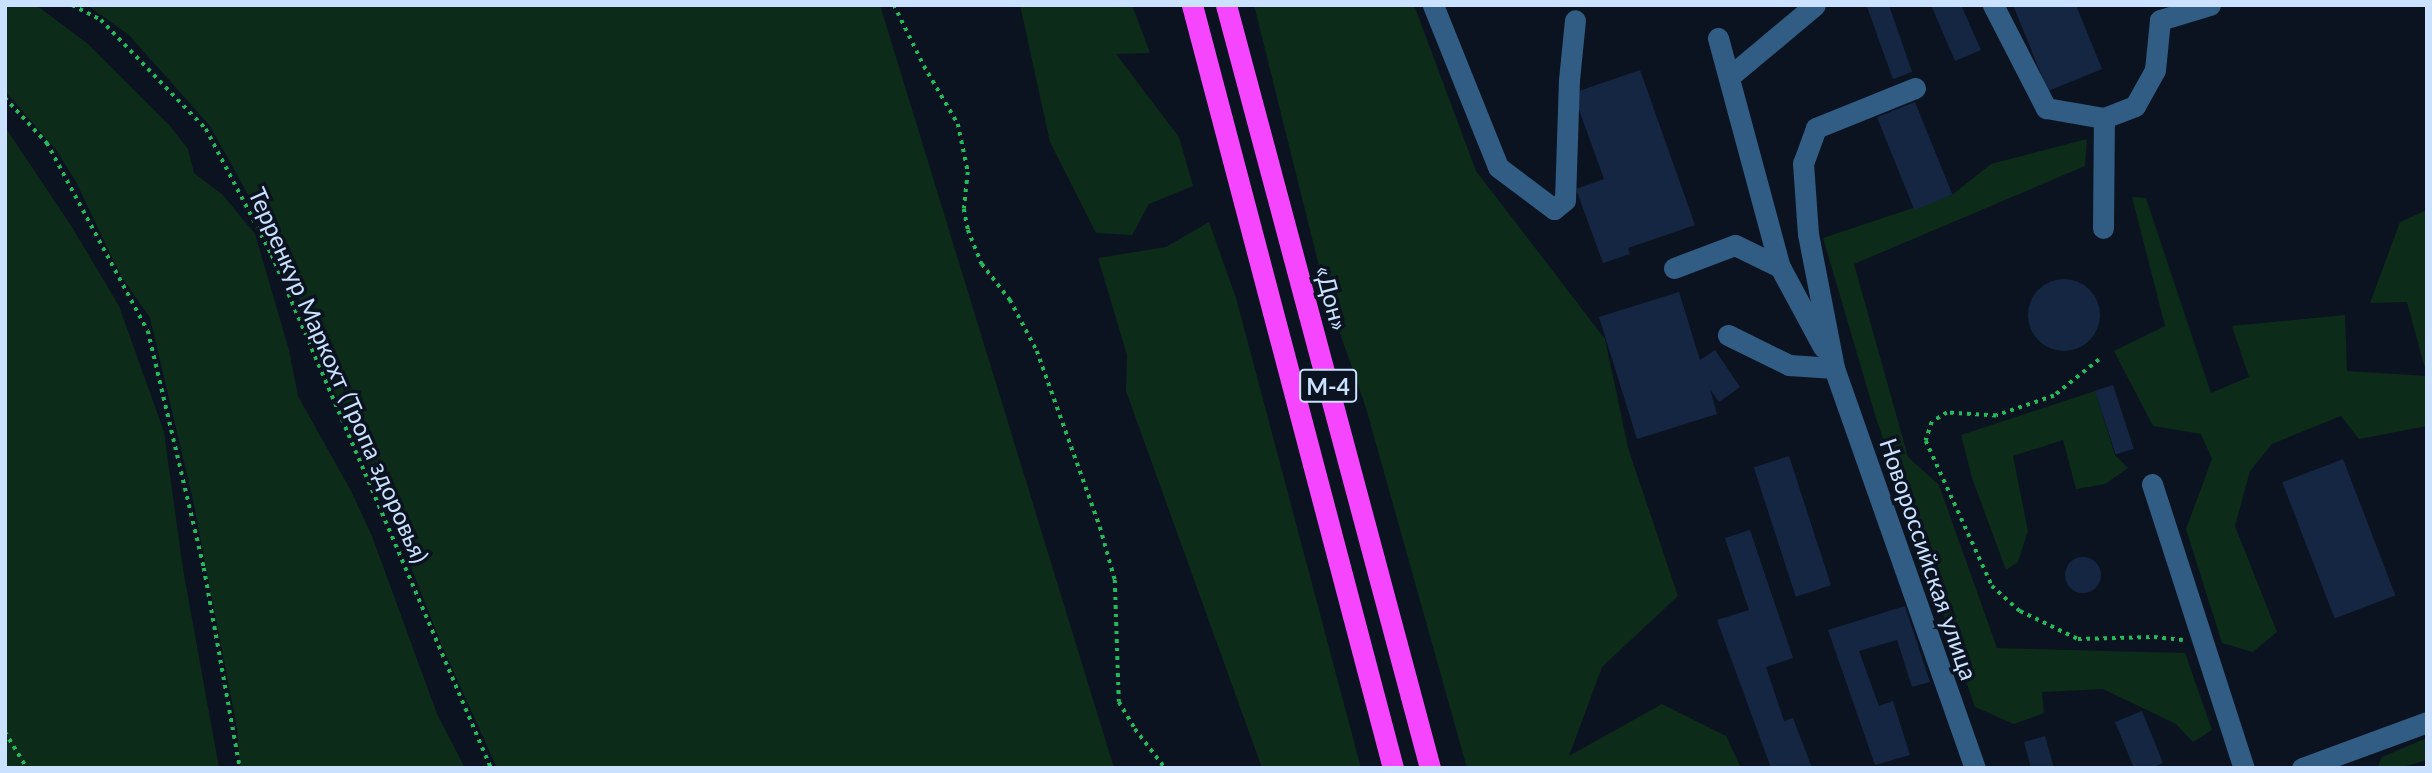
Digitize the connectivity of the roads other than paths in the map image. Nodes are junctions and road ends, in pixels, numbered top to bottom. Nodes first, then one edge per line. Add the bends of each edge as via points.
1 (1192, 5) edge
2 (1226, 5) edge
3 (1433, 5) edge
4 (1815, 5) edge
5 (1993, 5) edge
6 (2210, 5) edge
7 (1575, 20) dead end
8 (1718, 38) dead end
9 (1729, 78) junction
10 (1915, 88) dead end
11 (2104, 118) junction
12 (2103, 228) dead end
13 (1780, 267) junction
14 (1674, 268) dead end
15 (1728, 334) dead end
16 (1834, 368) junction
17 (2152, 484) dead end
18 (2427, 722) edge
19 (2360, 758) edge
20 (1393, 768) edge
21 (1430, 768) edge
22 (1975, 768) edge
23 (2244, 768) edge
24 (2302, 768) edge

1 - 20 highway, М-4
2 - 21 highway, «Дон» / М-4
3 - 7 street via 1498,167 1554,209 1565,200
4 - 9 street
5 - 11 street via 2046,108
6 - 11 street via 2160,20 2155,70 2135,106
8 - 9 street
9 - 13 street
10 - 16 street via 1816,128 1803,163 1808,234
11 - 12 street
13 - 14 street via 1735,245
13 - 16 street
15 - 16 street via 1789,365
16 - 22 street, Новороссийская улица
17 - 23 street
18 - 19 street
19 - 24 street

